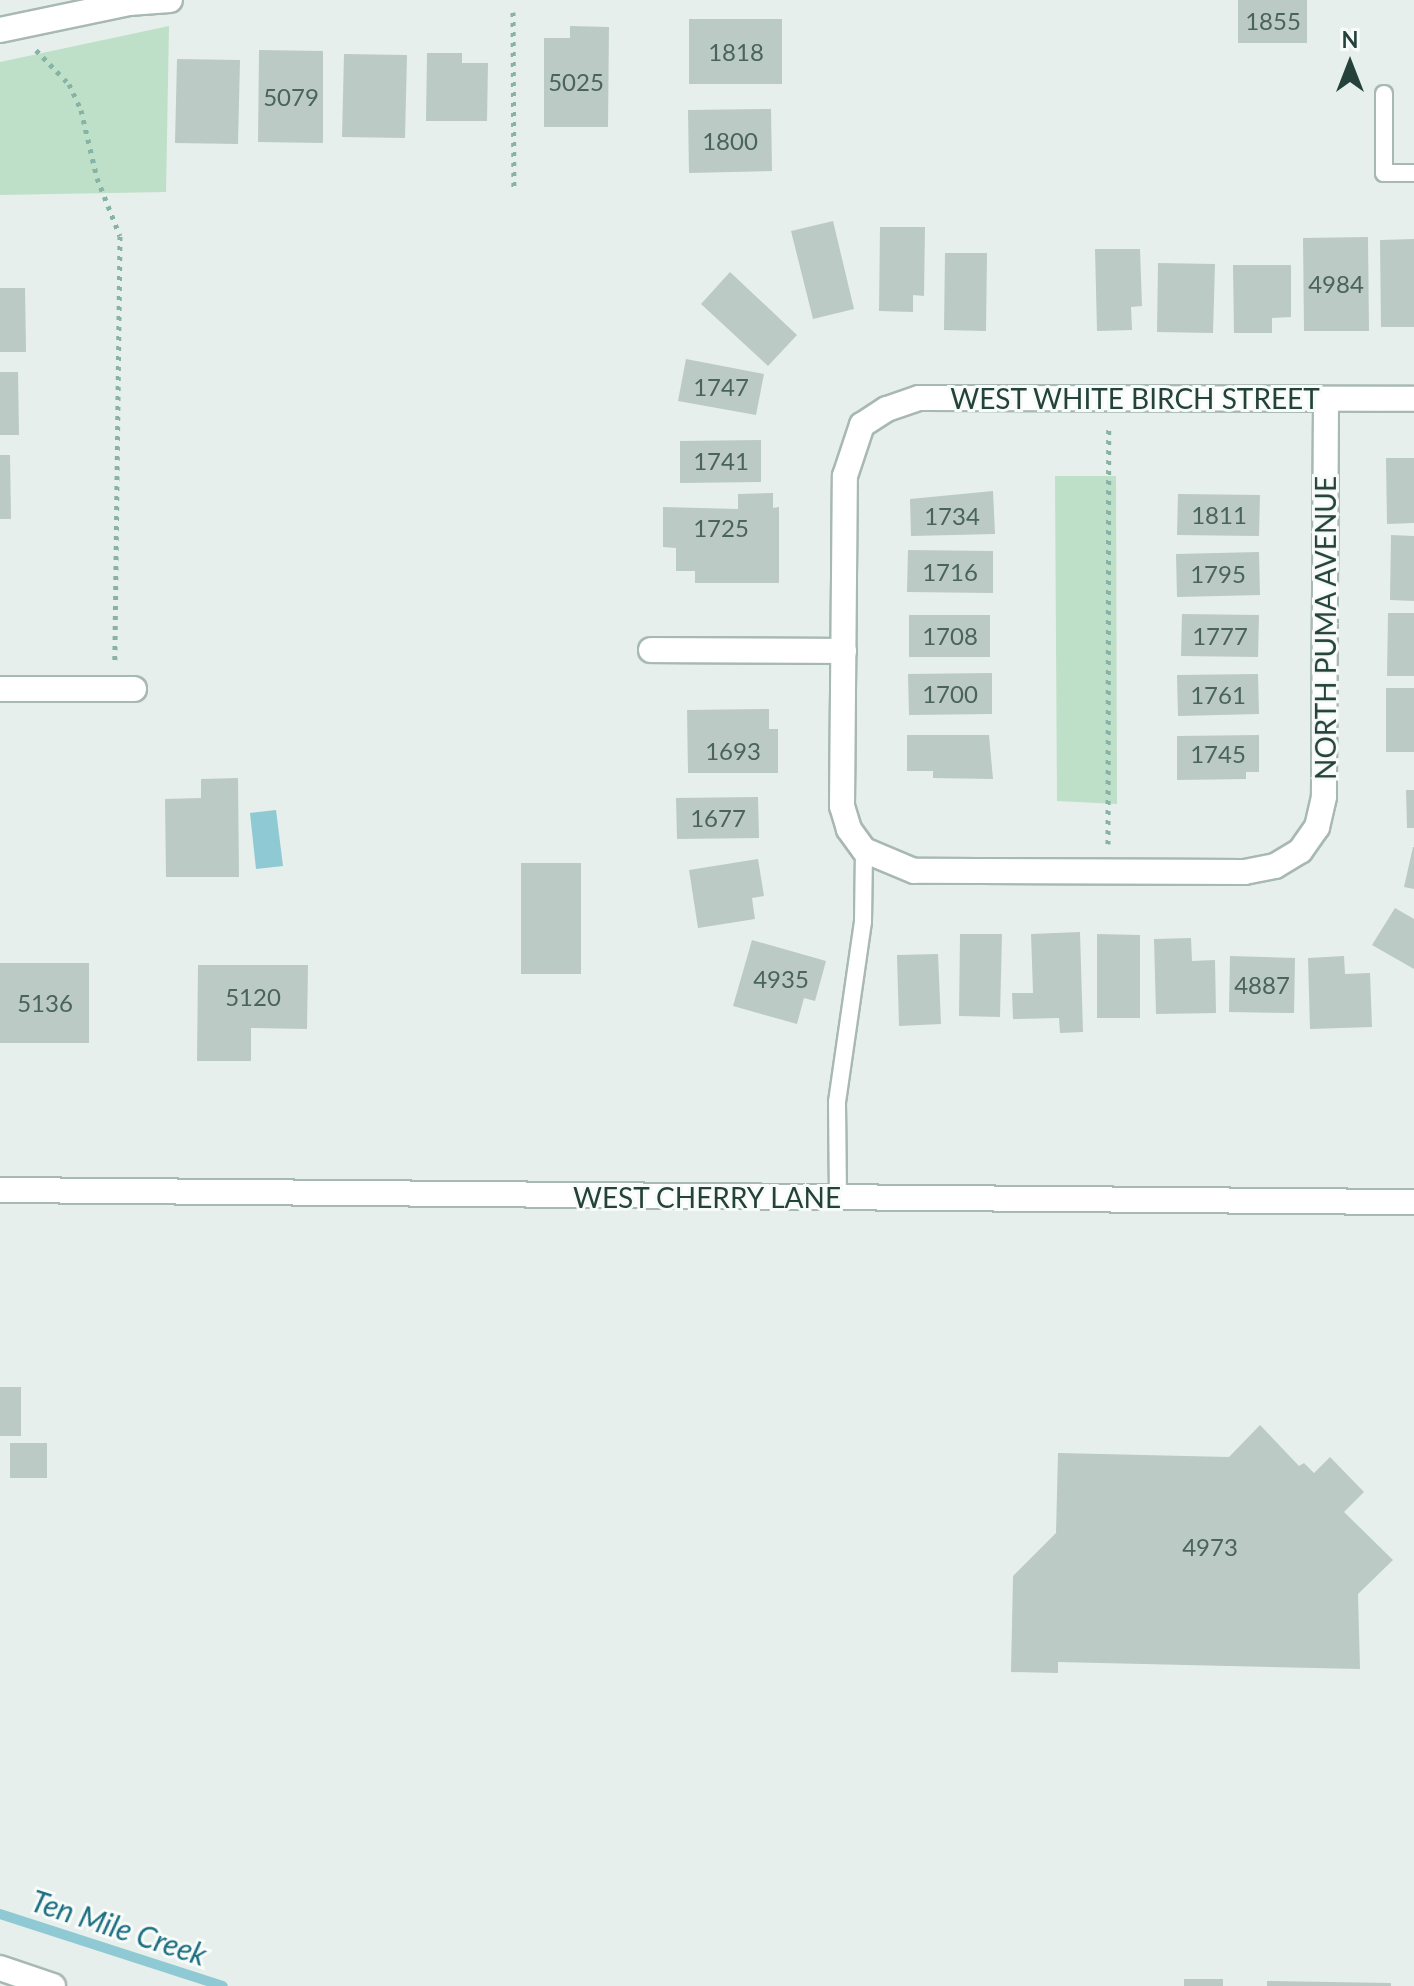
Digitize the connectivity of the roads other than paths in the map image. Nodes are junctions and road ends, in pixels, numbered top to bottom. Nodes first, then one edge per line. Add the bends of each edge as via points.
1 (170, 0) edge
2 (0, 30) edge
3 (1384, 94) dead end
4 (1414, 173) edge
5 (1326, 399) junction
6 (1414, 399) edge
7 (651, 650) dead end
8 (844, 651) junction
9 (0, 689) edge
10 (134, 689) dead end
11 (864, 850) junction
12 (0, 1190) edge
13 (838, 1198) junction
14 (1414, 1202) edge
15 (0, 1968) edge
16 (53, 1986) edge

1 - 2 street via 129,3
3 - 4 lane via 1384,173
5 - 6 street, WEST WHITE BIRCH STREET
5 - 8 street, WEST WHITE BIRCH STREET via 919,398 887,409 862,425 845,476
5 - 11 street, NORTH PUMA AVENUE via 1324,797 1317,827 1300,851 1275,866 1245,872 914,871
7 - 8 street
8 - 11 street via 842,806 849,829
9 - 10 street
11 - 13 lane via 863,922 837,1102
12 - 13 street, WEST CHERRY LANE
13 - 14 street, WEST CHERRY LANE
15 - 16 street

